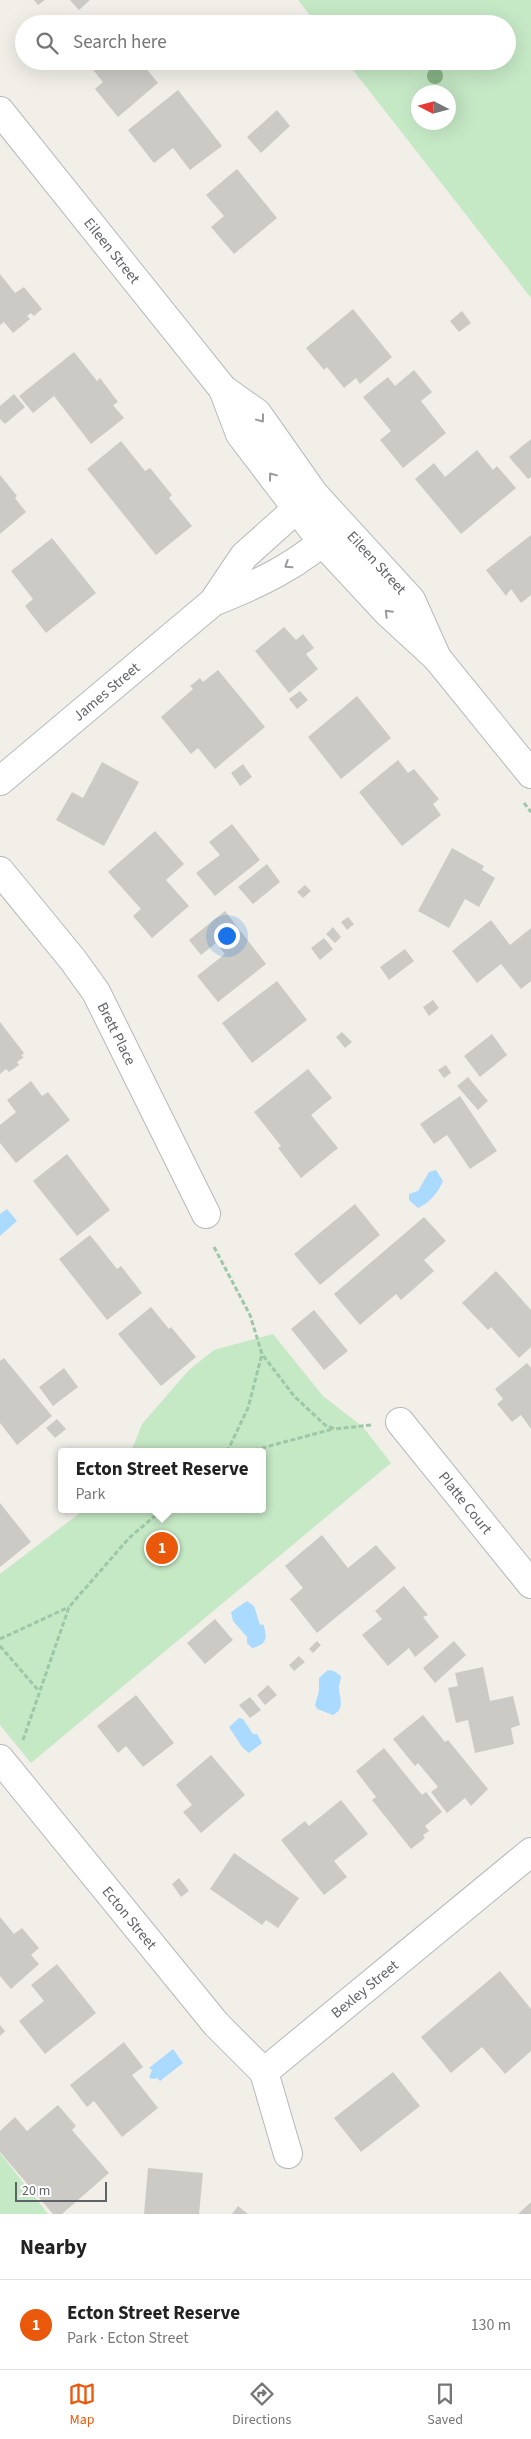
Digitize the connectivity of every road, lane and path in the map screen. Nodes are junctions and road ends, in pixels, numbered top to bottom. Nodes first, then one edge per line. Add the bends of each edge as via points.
1 (0, 111) edge
2 (305, 501) junction
3 (332, 534) junction
4 (213, 602) junction
5 (531, 774) edge
6 (0, 781) edge
7 (0, 871) edge
8 (206, 1214) dead end
9 (214, 1248) dead end
10 (262, 1354) junction
11 (400, 1422) joint
12 (335, 1429) junction
13 (229, 1448) edge
14 (262, 1448) edge
15 (158, 1513) edge
16 (531, 1584) edge
17 (69, 1607) junction
18 (0, 1639) edge
19 (0, 1646) edge
20 (38, 1691) junction
21 (6, 1767) edge
22 (531, 1852) edge
23 (264, 2072) junction
24 (288, 2154) dead end

1 - 2 street, Eileen Street via 223,389 257,413
2 - 3 street, Eileen Street
2 - 4 street, James Street via 244,556
3 -> 4 street, James Street via 257,585
3 - 5 street, Eileen Street via 411,600 436,658
4 - 6 street, James Street
7 - 8 street, Brett Place via 96,992
9 - 10 path via 250,1315
10 - 12 path via 294,1396 325,1425
10 - 13 path via 248,1408
11 - 12 path
11 - 16 street, Platte Court
12 - 14 path
15 - 17 path via 129,1538
17 - 18 path
17 - 20 path
19 - 20 path
20 - 21 path
21 - 23 street, Ecton Street via 216,2024
22 - 23 street, Bexley Street
23 - 24 street

